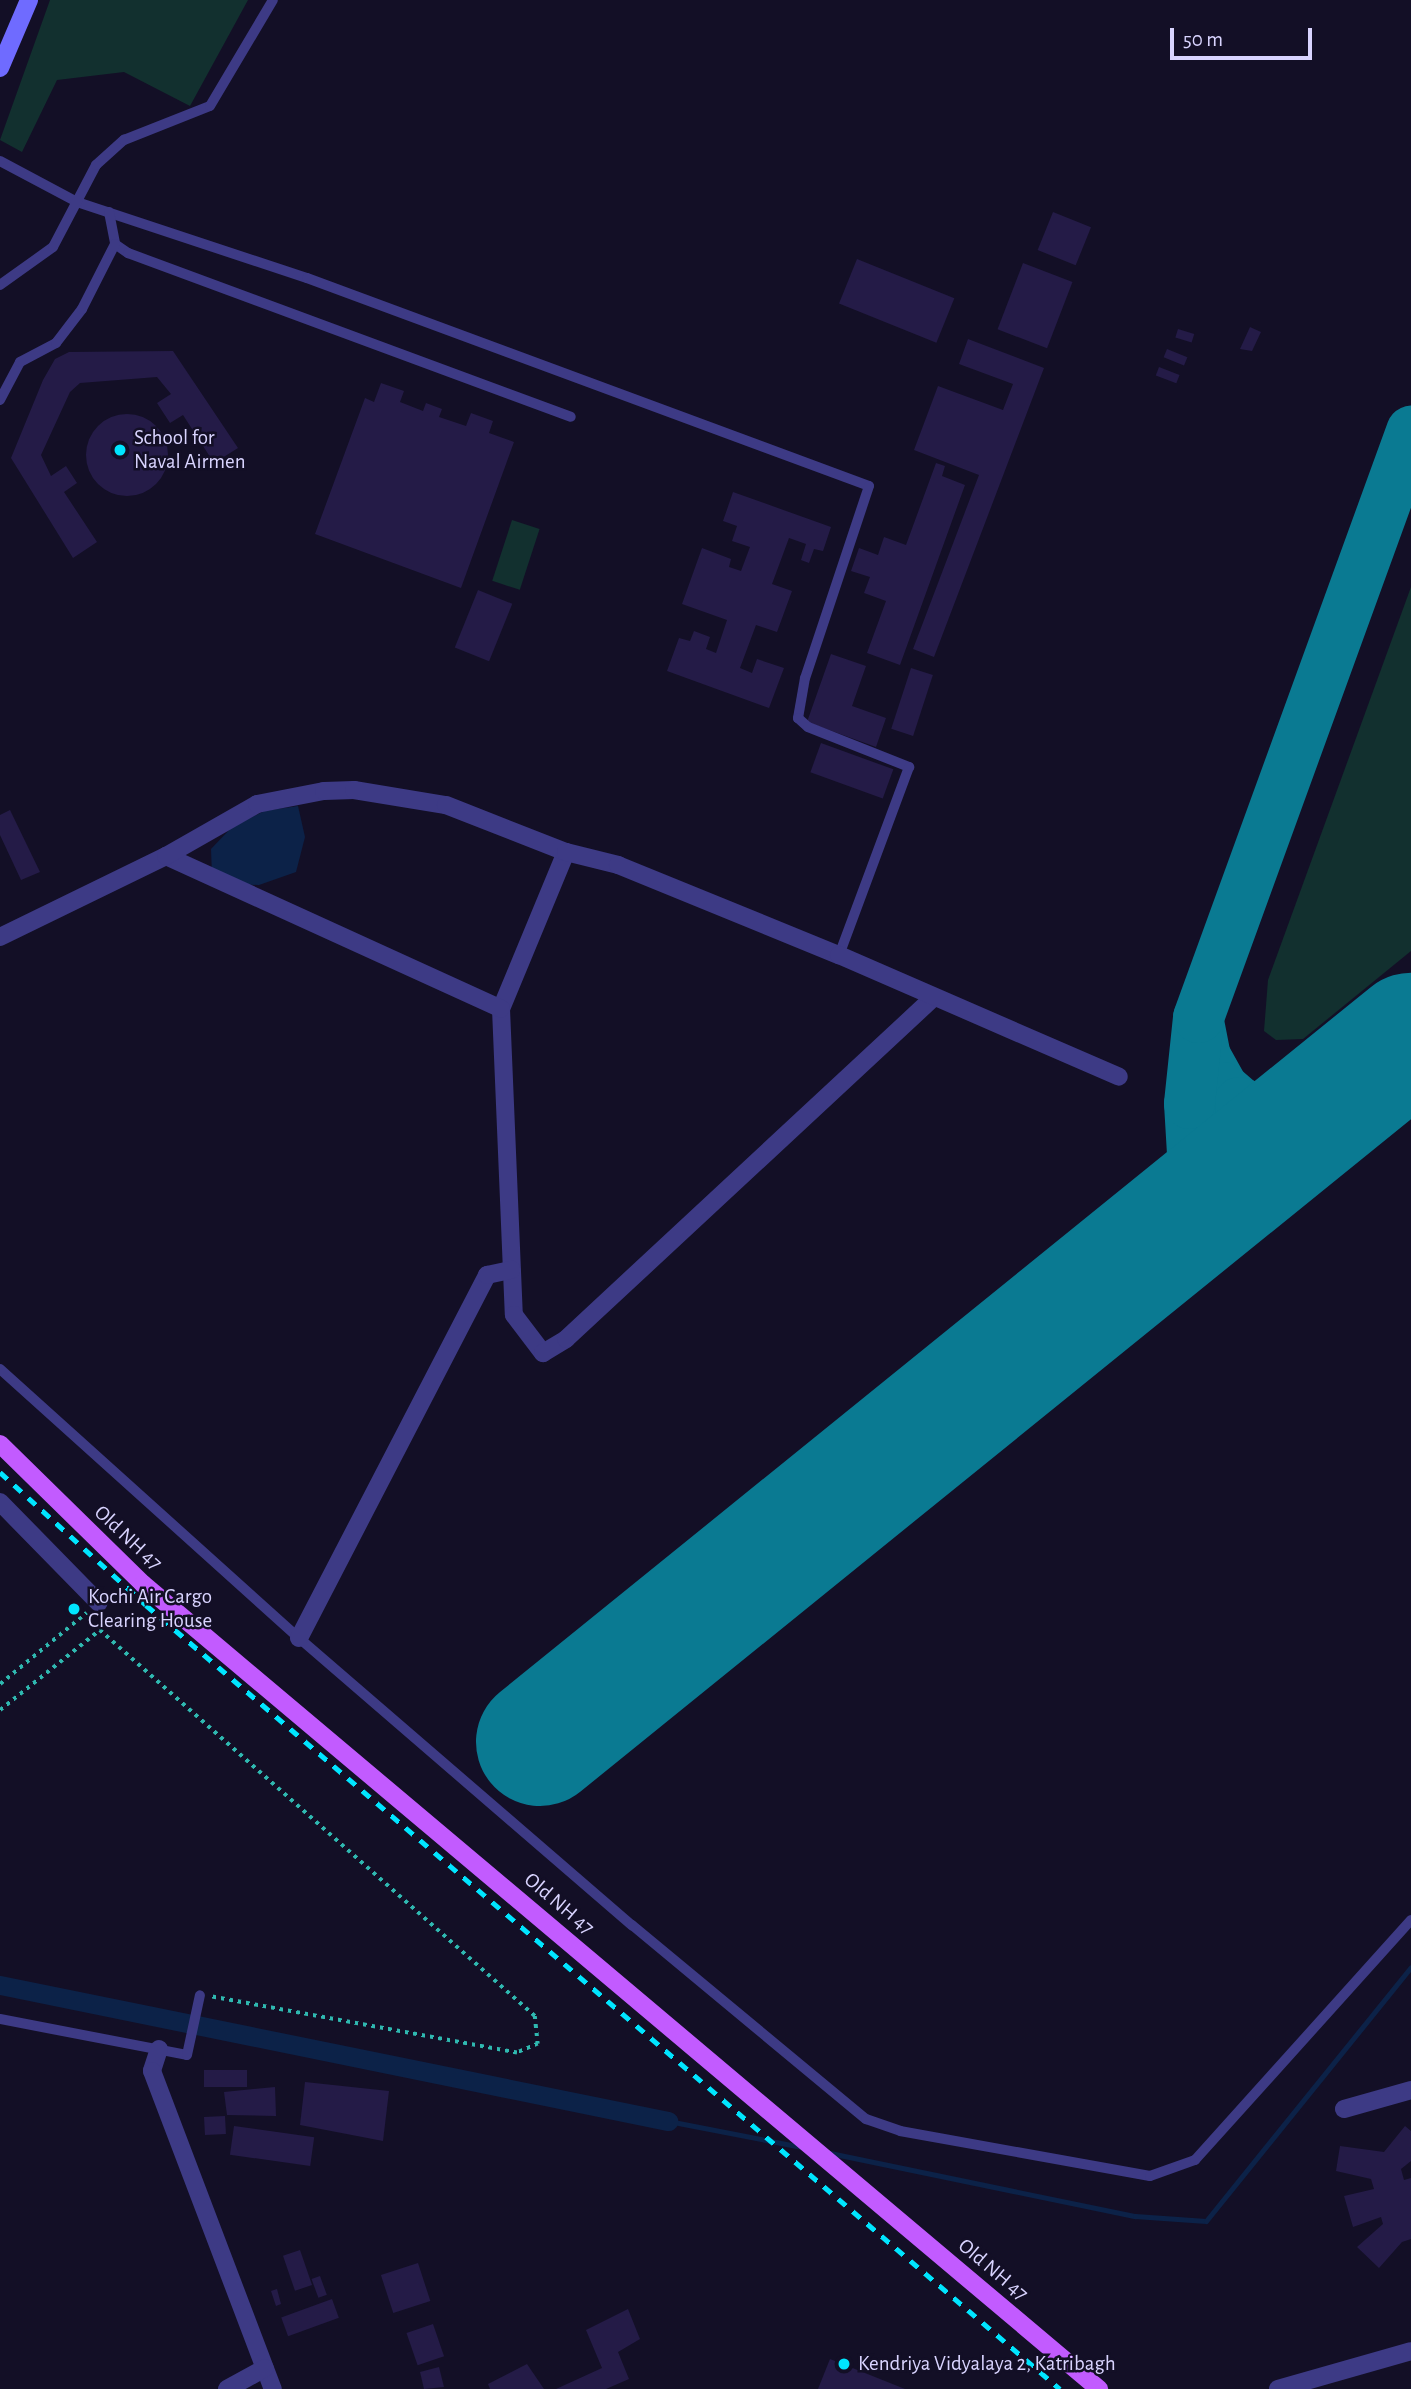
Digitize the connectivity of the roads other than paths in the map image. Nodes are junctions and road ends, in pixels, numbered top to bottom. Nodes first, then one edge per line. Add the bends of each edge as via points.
1 (30, 0) edge
2 (273, 0) edge
3 (0, 68) edge
4 (0, 161) edge
5 (77, 202) junction
6 (109, 212) junction
7 (115, 244) junction
8 (0, 285) edge
9 (0, 400) edge
10 (571, 417) dead end
11 (566, 852) junction
12 (166, 856) junction
13 (0, 937) edge
14 (839, 954) junction
15 (933, 998) junction
16 (501, 1009) junction
17 (1119, 1077) dead end
18 (511, 1270) junction
19 (0, 1369) edge
20 (0, 1444) edge
21 (0, 1502) edge
22 (99, 1602) road end
23 (299, 1638) junction
24 (1411, 1920) edge
25 (200, 1995) road end
26 (0, 2019) edge
27 (159, 2049) junction
28 (1411, 2090) edge
29 (1343, 2109) dead end
30 (1411, 2351) edge
31 (265, 2368) junction
32 (227, 2389) edge
33 (274, 2389) edge
34 (1099, 2389) edge
35 (1278, 2389) edge

1 - 3 street
2 - 5 lane via 210,106 124,141 96,165
4 - 5 lane
5 - 6 lane
5 - 8 lane via 53,247
6 - 7 lane
6 - 14 lane via 320,282 869,486 805,678 798,718 808,727 909,767
7 - 9 lane via 82,309 56,344 20,362
7 - 10 lane via 306,321
11 - 12 street via 446,805 354,790 257,804
11 - 14 street via 618,865
11 - 16 street
12 - 13 street
12 - 16 street
14 - 15 street
15 - 17 street
15 - 18 street via 566,1339 543,1353 514,1315
16 - 18 street
18 - 23 street via 487,1275
19 - 23 lane
20 - 34 main road, Old NH 47 via 143,1584
21 - 22 street
23 - 24 lane via 866,2119 900,2131 1150,2176 1195,2160
25 - 27 lane via 187,2055
26 - 27 lane
27 - 31 street via 152,2071
28 - 29 street
30 - 35 street
31 - 32 street
31 - 33 street

